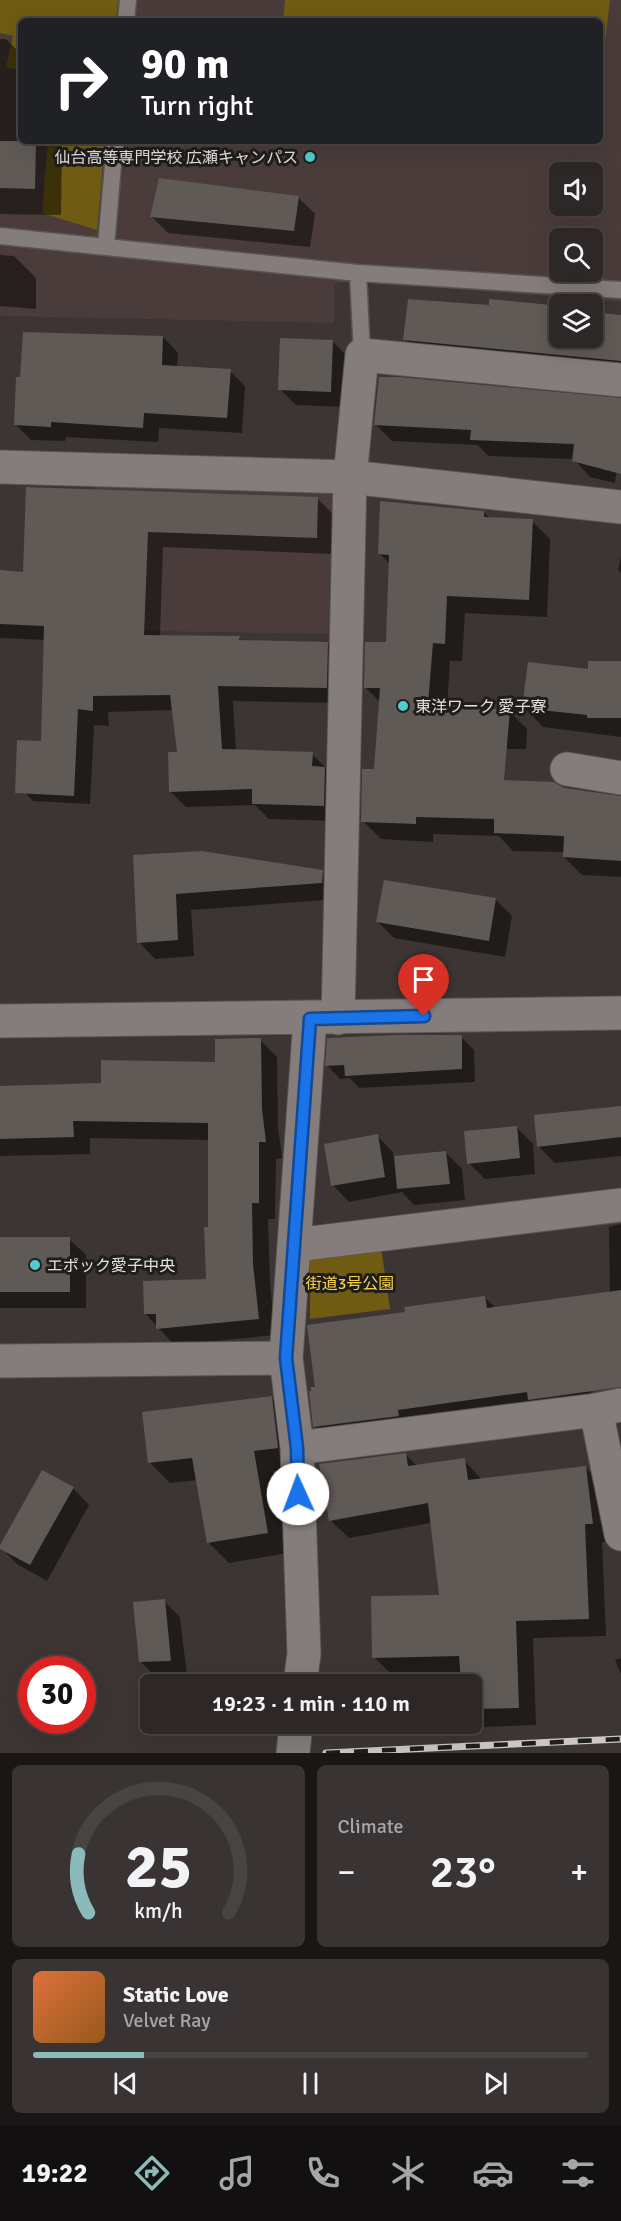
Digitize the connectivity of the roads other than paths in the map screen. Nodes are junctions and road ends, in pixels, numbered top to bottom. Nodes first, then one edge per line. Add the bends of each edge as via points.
1 (128, 0) edge
2 (126, 18) edge
3 (116, 144) edge
4 (0, 236) edge
5 (106, 247) junction
6 (358, 273) junction
7 (621, 290) edge
8 (362, 355) junction
9 (621, 381) edge
10 (0, 467) edge
11 (350, 477) junction
12 (621, 507) edge
13 (567, 769) dead end
14 (621, 778) edge
15 (621, 1013) edge
16 (324, 1018) junction
17 (0, 1021) edge
18 (621, 1205) edge
19 (295, 1245) junction
20 (286, 1358) junction
21 (0, 1361) edge
22 (608, 1408) edge
23 (297, 1448) junction
24 (621, 1534) edge
25 (301, 1674) edge
26 (295, 1734) edge
27 (293, 1753) edge

1 - 2 lane
3 - 5 lane
4 - 5 lane
5 - 6 lane
6 - 7 lane
6 - 8 lane
8 - 9 street
8 - 11 street
10 - 11 street
11 - 12 street
11 - 16 street
13 - 14 street
15 - 16 street
16 - 17 street
16 - 19 street
18 - 19 street
19 - 20 street
20 - 21 street
20 - 23 street
22 - 23 street
22 - 24 street
23 - 25 street via 304,1654
26 - 27 street

